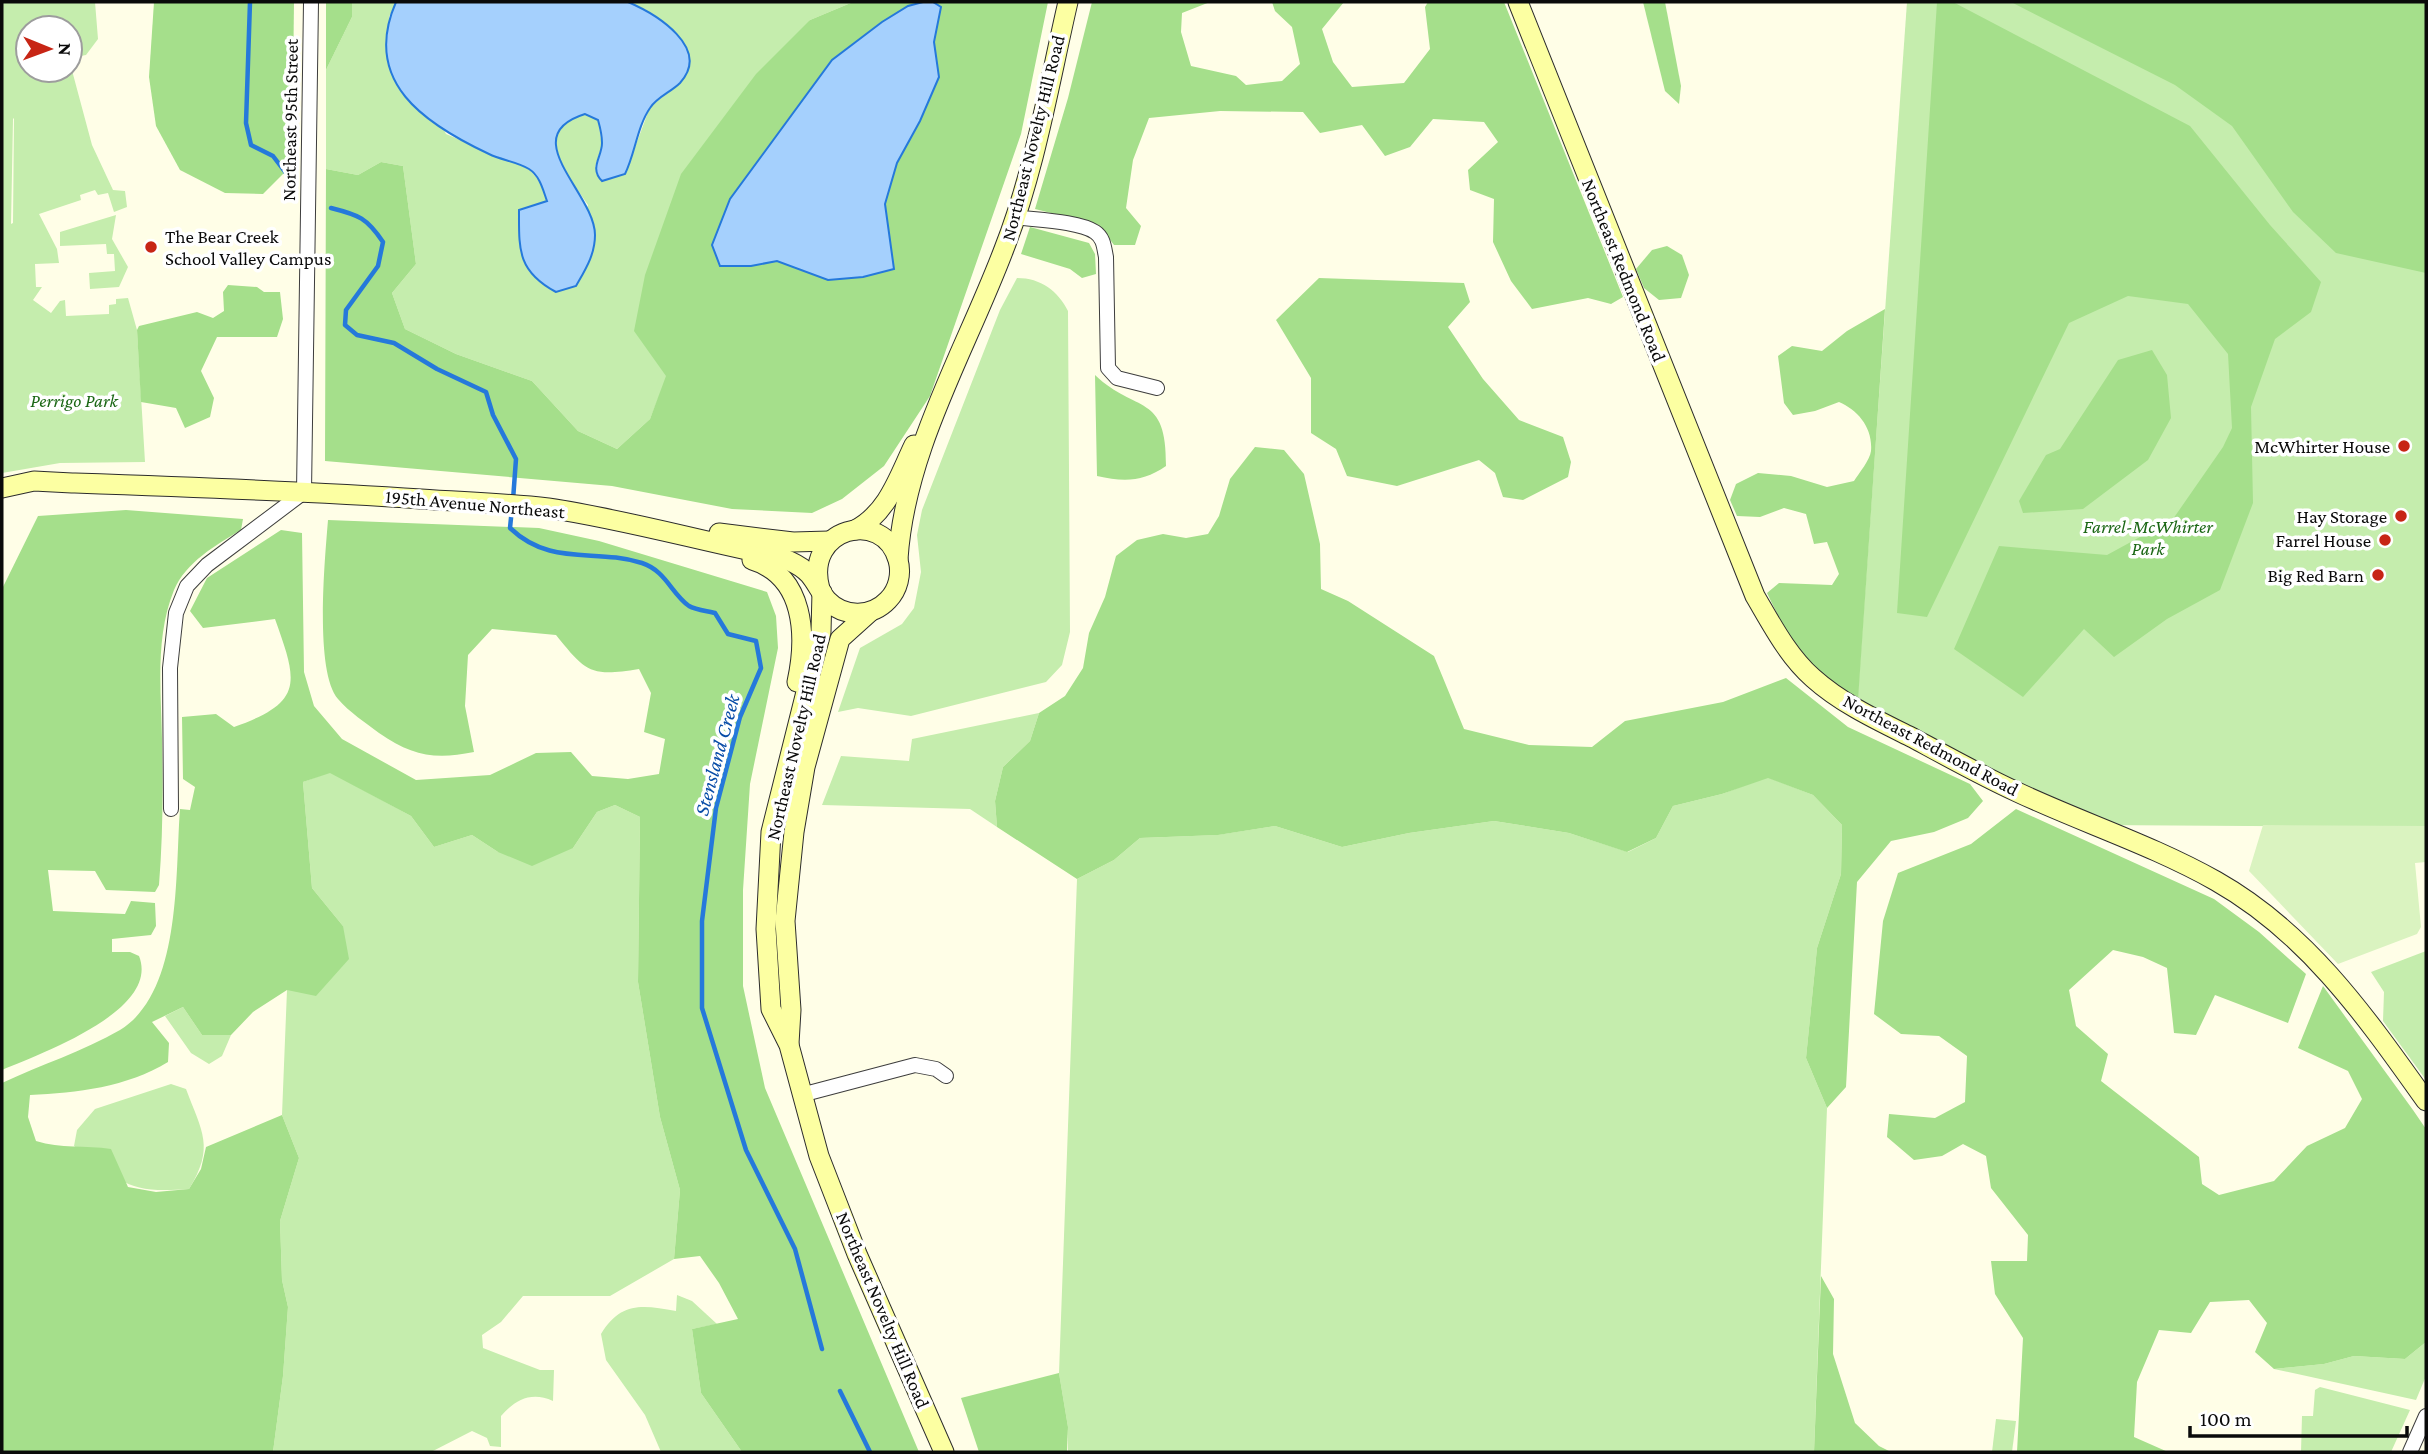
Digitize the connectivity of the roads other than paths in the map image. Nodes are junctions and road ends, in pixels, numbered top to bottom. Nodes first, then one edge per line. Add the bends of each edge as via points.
1 (311, 2) edge
2 (1068, 2) edge
3 (1518, 2) edge
4 (1014, 216) junction
5 (944, 388) junction
6 (1157, 388) dead end
7 (2, 488) edge
8 (304, 492) junction
9 (645, 525) junction
10 (855, 530) junction
11 (829, 541) junction
12 (898, 560) junction
13 (821, 591) junction
14 (870, 612) junction
15 (776, 802) junction
16 (171, 810) dead end
17 (789, 1045) junction
18 (946, 1076) dead end
19 (801, 1095) junction
20 (2426, 1101) edge
21 (2426, 1416) edge
22 (944, 1452) edge
23 (2410, 1452) edge

1 - 8 street, Northeast 95th Street
2 - 4 street, Northeast Novelty Hill Road
3 - 20 street, Northeast Redmond Road via 1755,596 1787,648 1813,678 1852,706 2016,792 2217,881 2280,924 2360,1009
4 - 5 street, Northeast Novelty Hill Road
4 - 6 street via 1096,232 1106,257 1108,368 1117,378
5 - 10 street, Northeast Novelty Hill Road via 885,505
5 - 12 street, Northeast Novelty Hill Road via 902,513
7 - 8 street, 195th Avenue Northeast via 34,481
8 - 9 street, 195th Avenue Northeast via 544,508
8 - 16 street via 207,565 187,586 176,613 170,668
9 - 11 street via 793,542
9 - 13 street via 786,559 809,574
9 - 15 street via 702,547 767,564 794,595 801,658 781,751
10 - 11 street
10 - 12 street via 882,537
11 - 13 street via 817,564
12 - 14 street via 897,586 882,606
13 - 14 street via 846,612
13 - 15 street, Northeast Novelty Hill Road via 821,632
14 - 17 street, Northeast Novelty Hill Road via 840,639 805,767 785,921
15 - 17 street, Northeast Novelty Hill Road via 766,896 767,953 771,1009
17 - 19 street, Northeast Novelty Hill Road
18 - 19 street via 915,1065
19 - 22 street, Northeast Novelty Hill Road via 857,1254
21 - 23 street

